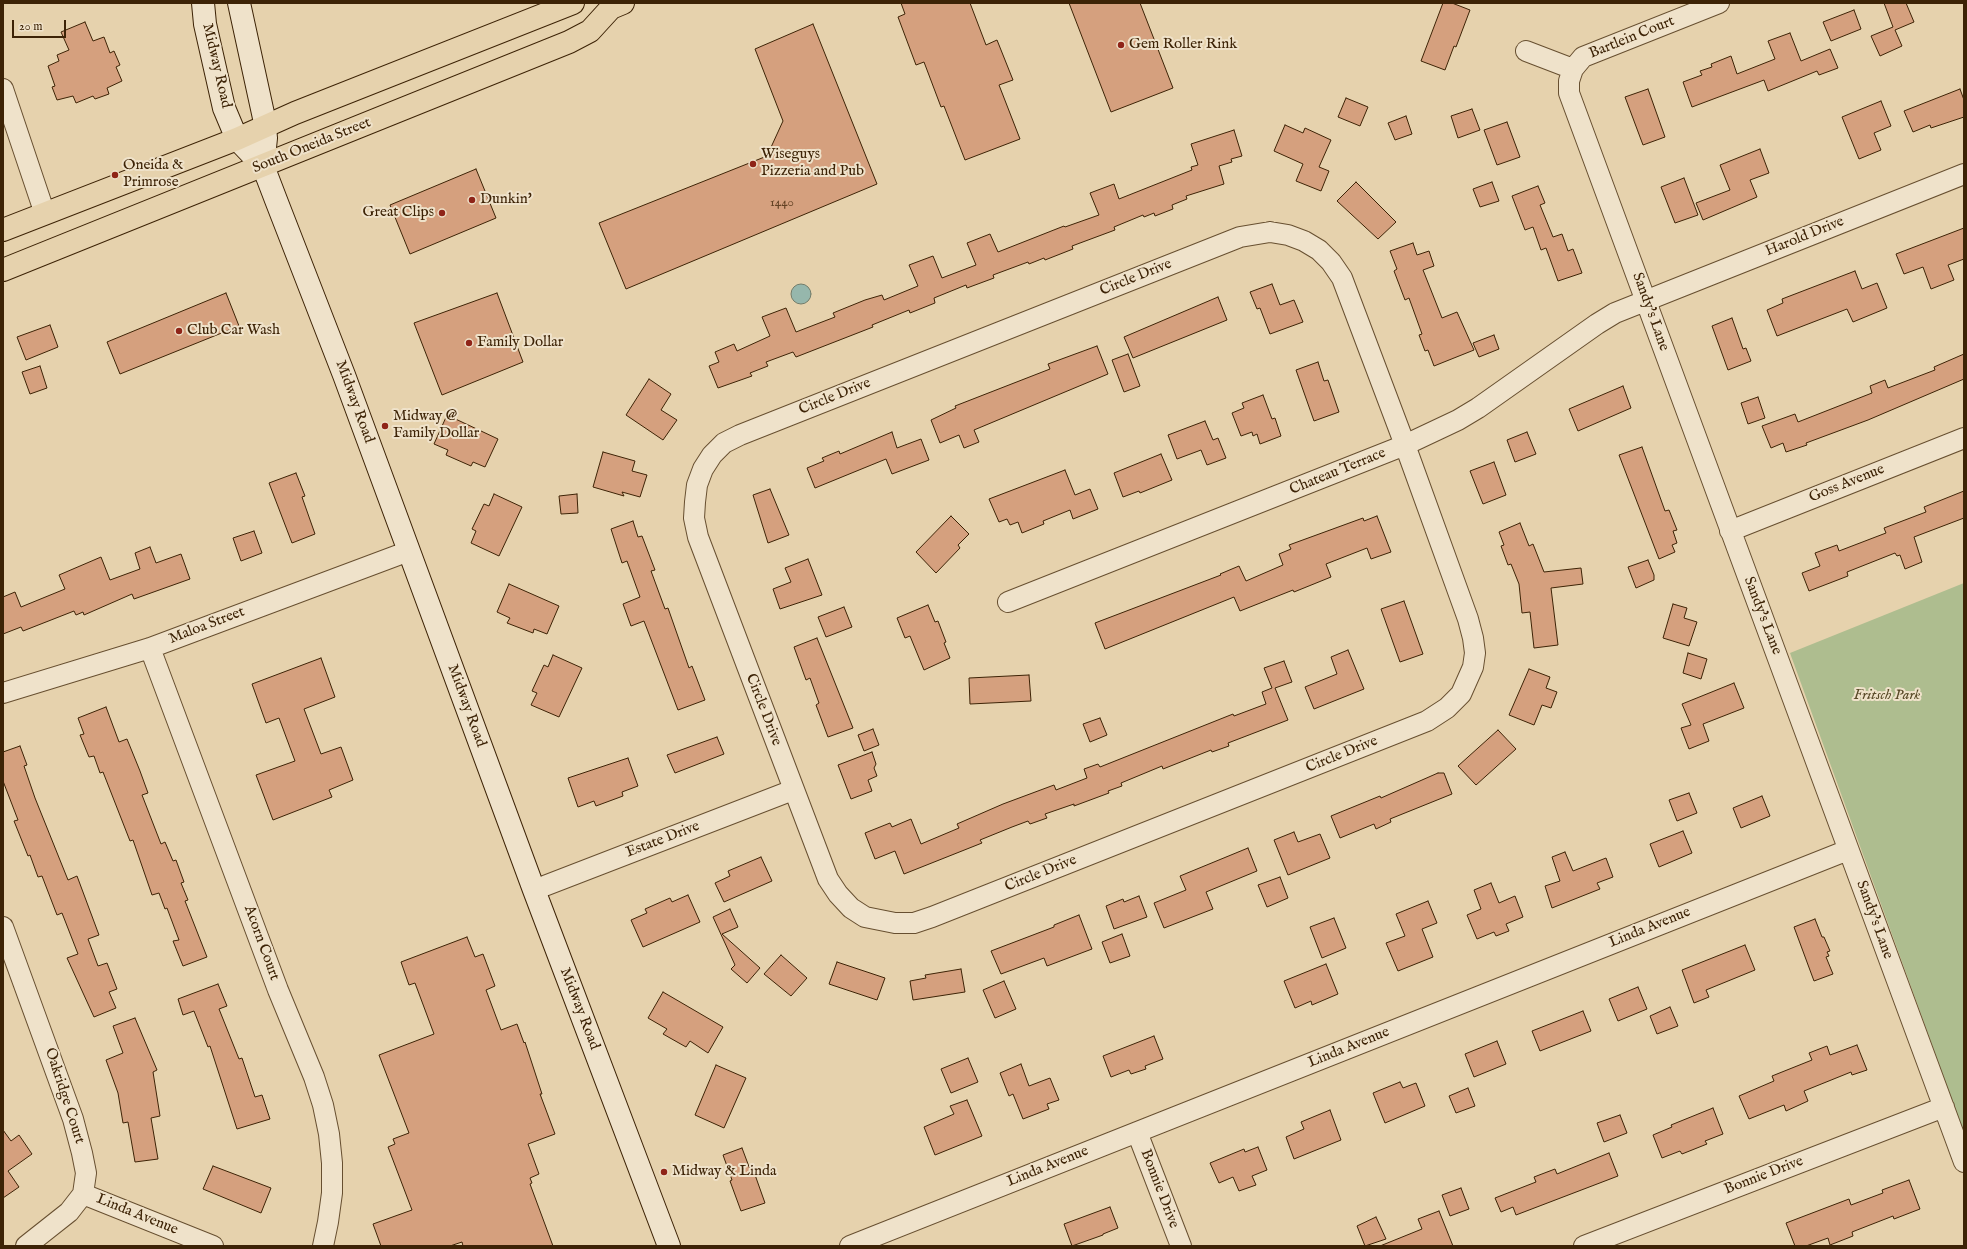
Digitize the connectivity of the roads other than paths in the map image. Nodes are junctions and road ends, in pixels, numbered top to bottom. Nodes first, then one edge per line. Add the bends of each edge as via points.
1 (203, 3) edge
2 (239, 3) edge
3 (574, 3) edge
4 (1719, 3) edge
5 (610, 5) edge
6 (1526, 51) dead end
7 (1573, 69) junction
8 (3, 89) edge
9 (265, 126) junction
10 (237, 138) junction
11 (263, 166) junction
12 (1964, 174) edge
13 (45, 214) junction
14 (3, 230) edge
15 (3, 270) edge
16 (1646, 300) junction
17 (1964, 438) edge
18 (1405, 445) junction
19 (1730, 531) junction
20 (409, 551) junction
21 (1008, 602) dead end
22 (150, 648) junction
23 (3, 693) edge
24 (793, 790) junction
25 (1848, 850) junction
26 (534, 890) junction
27 (3, 926) edge
28 (1944, 1107) junction
29 (1137, 1132) junction
30 (1964, 1162) edge
31 (83, 1194) junction
32 (26, 1246) edge
33 (213, 1246) edge
34 (323, 1246) edge
35 (669, 1246) edge
36 (850, 1246) edge
37 (1181, 1246) edge
38 (1584, 1246) edge

1 - 10 main road, Midway Road via 224,108
2 - 9 main road, Midway Road
3 - 9 highway
4 - 7 street, Bartlein Court via 1583,56
5 - 11 highway, South Oneida Street via 595,28 578,38
6 - 7 street, Bartlein Court
7 - 16 street, Sandy's Lane via 1569,81 1570,93
8 - 13 street
9 - 10 highway
9 - 11 main road, Midway Road
10 - 11 main road, Midway Road
10 - 13 highway
11 - 15 highway, South Oneida Street
11 - 20 main road, Midway Road via 342,368
12 - 16 street, Harold Drive
13 - 14 highway
16 - 18 street, Chateau Terrace via 1597,324 1458,420
16 - 19 street, Sandy's Lane
17 - 19 street, Goss Avenue
18 - 21 street, Chateau Terrace
18 - 24 street, Circle Drive via 1468,619 1475,653 1473,667 1461,694 1427,721 940,914 914,922 894,923 865,917 851,908 838,894 828,879
18 - 24 street, Circle Drive via 1342,278 1319,250 1293,237 1270,232 1240,237 724,443 703,469 697,485 694,518 698,537
19 - 25 street, Sandy's Lane
20 - 22 street, Maloa Street
20 - 26 main road, Midway Road
22 - 23 street, Maloa Street
22 - 34 street, Acorn Court via 323,1105 332,1163 332,1193
24 - 26 street, Estate Drive
25 - 28 street, Sandy's Lane
25 - 29 street, Linda Avenue
26 - 35 main road, Midway Road
27 - 31 street, Oakridge Court via 73,1120 86,1174
28 - 30 street, Sandy's Lane
28 - 38 street, Bonnie Drive
29 - 36 street, Linda Avenue
29 - 37 street, Bonnie Drive
31 - 32 street, Oakridge Court via 69,1212
31 - 33 street, Linda Avenue

